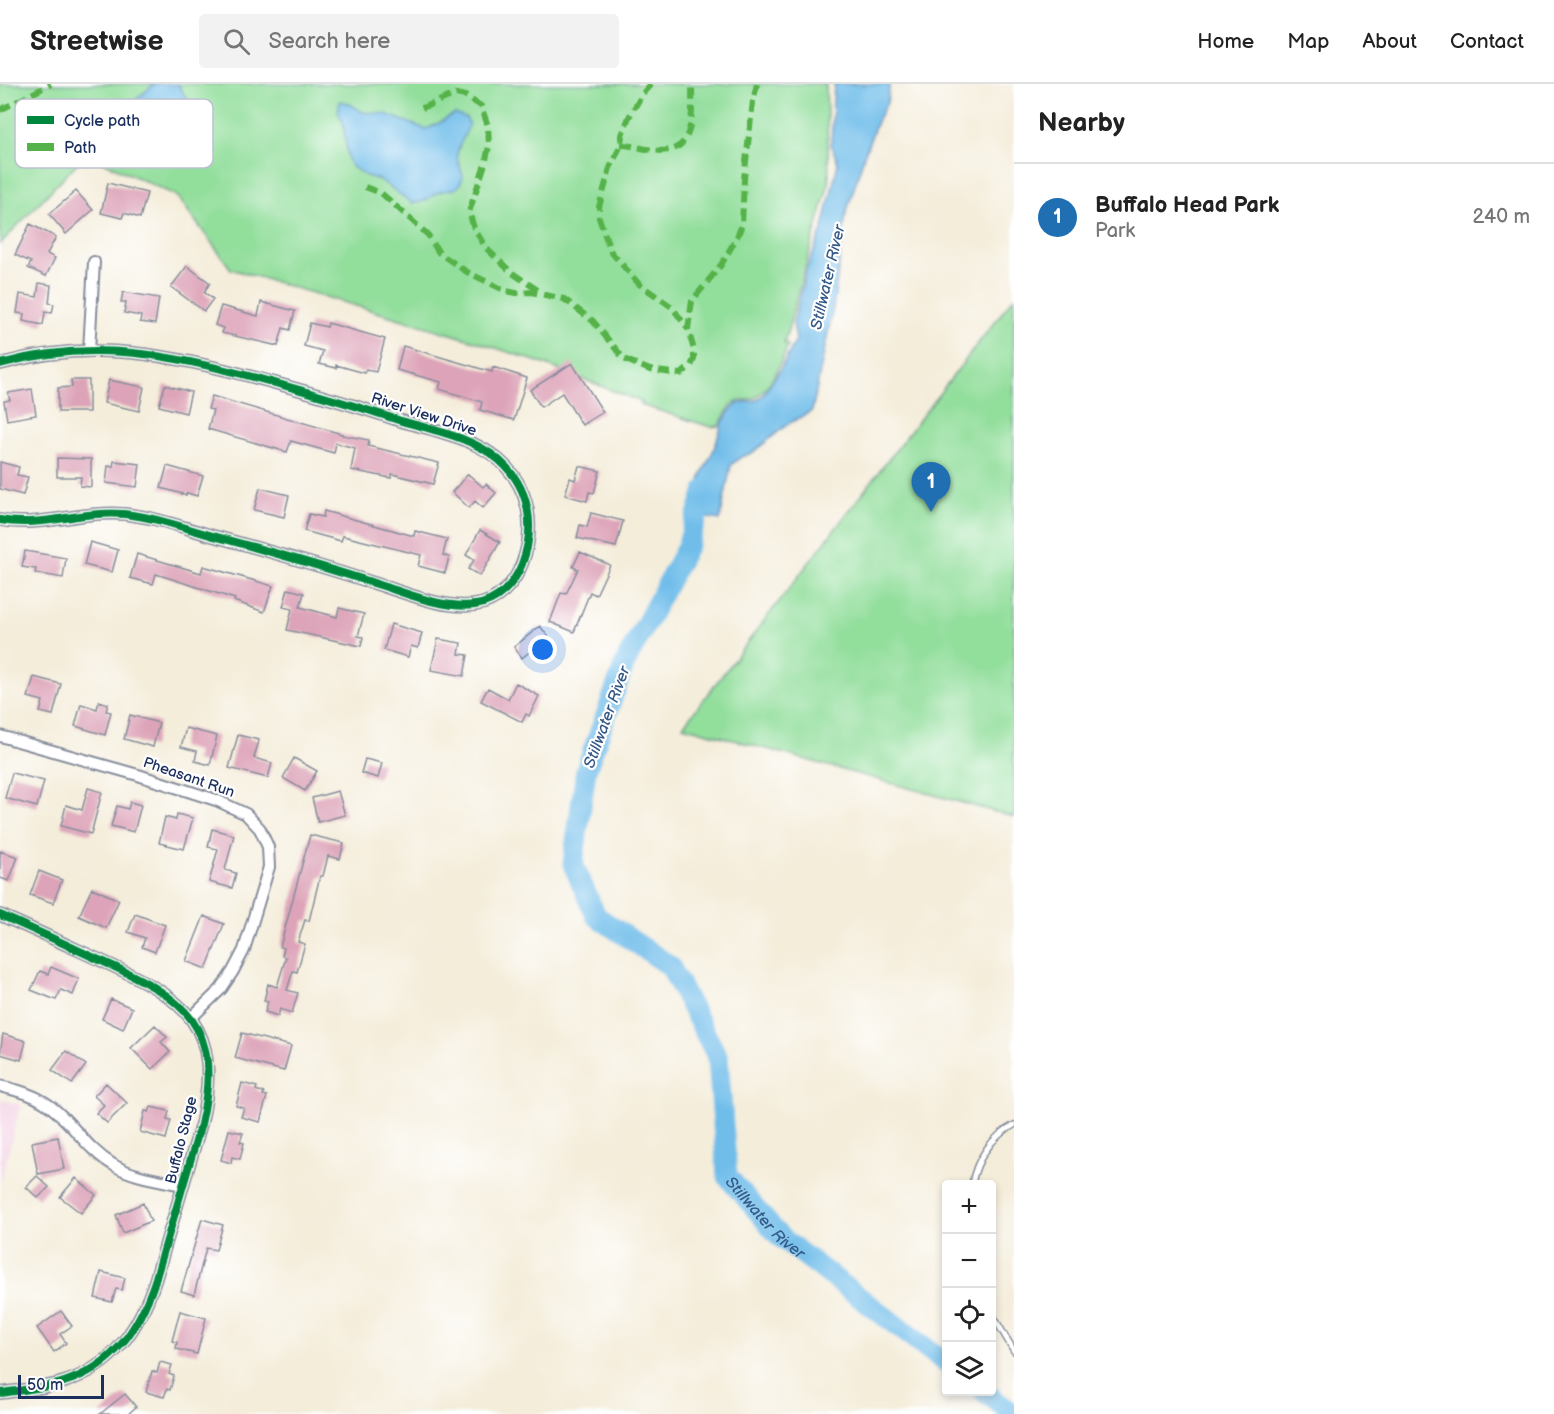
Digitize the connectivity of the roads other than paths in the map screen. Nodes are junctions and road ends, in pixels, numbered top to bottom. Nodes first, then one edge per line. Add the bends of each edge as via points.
1 (94, 262) dead end
2 (89, 351) junction
3 (0, 364) edge
4 (0, 520) edge
5 (0, 736) edge
6 (0, 915) edge
7 (191, 1018) junction
8 (0, 1086) edge
9 (1014, 1125) edge
10 (973, 1180) edge
11 (183, 1185) junction
12 (996, 1321) edge
13 (1014, 1351) edge
14 (0, 1393) edge

1 - 2 street
2 - 3 street, River View Drive
2 - 4 street, River View Drive via 182,358 327,396 479,447 506,466 526,501 529,539 516,576 505,591 489,602 462,606 412,596 134,515 101,513 26,522
5 - 7 street, Pheasant Run via 216,800 246,814 260,829 268,847 269,867 244,950 221,989
6 - 7 street, Buffalo Stage via 151,984
7 - 11 street, Buffalo Stage via 204,1045 207,1084 201,1124
8 - 11 street via 44,1102 97,1153 124,1171
9 - 10 lane via 988,1146
11 - 14 street, Buffalo Stage via 147,1306 128,1338 99,1364 77,1377
12 - 13 lane

